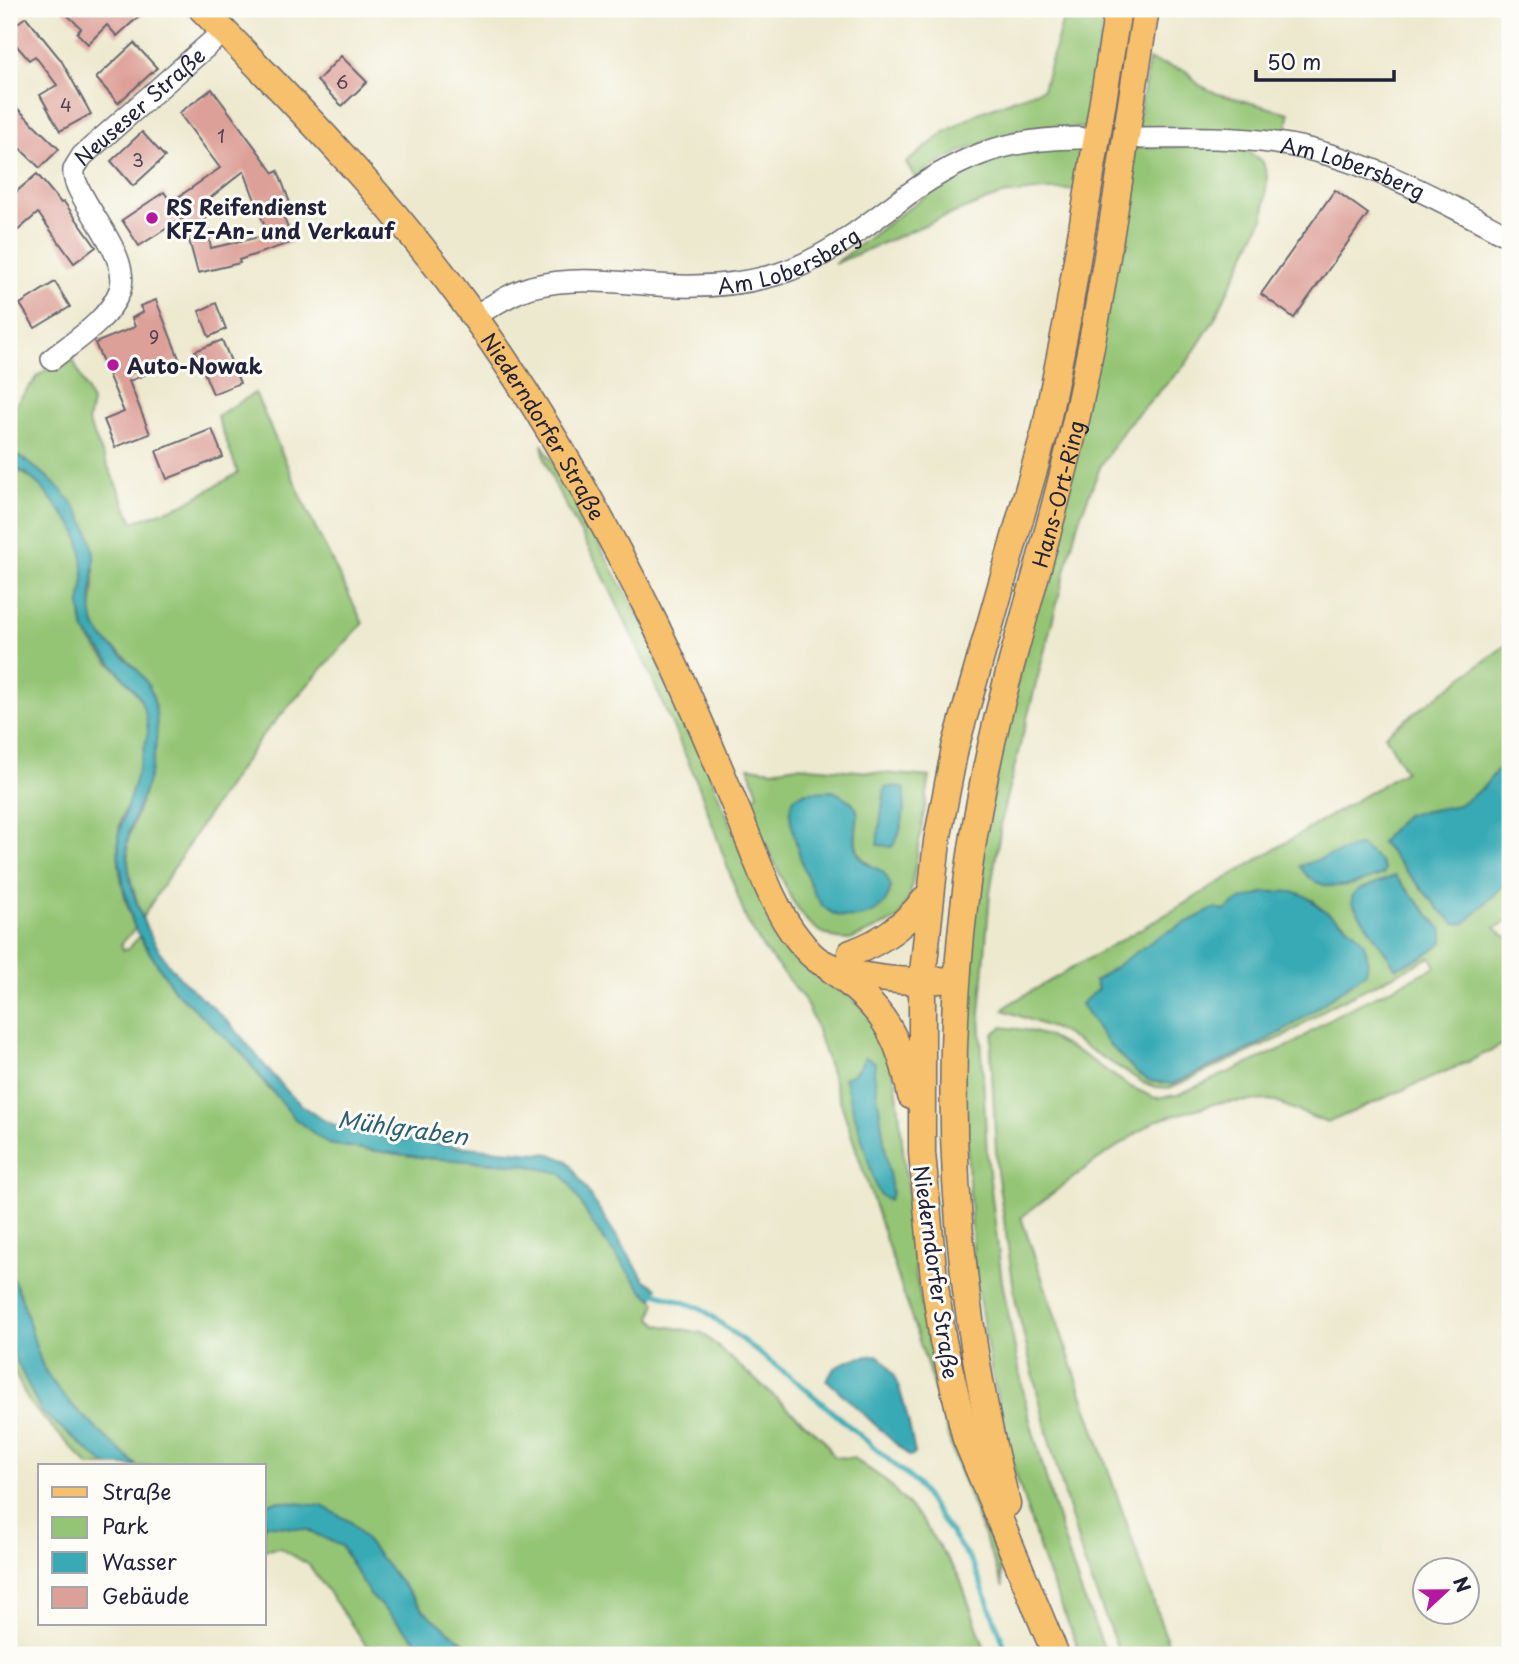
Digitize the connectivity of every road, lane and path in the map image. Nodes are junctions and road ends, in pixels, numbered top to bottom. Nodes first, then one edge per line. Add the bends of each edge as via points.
1 (202, 9) edge
2 (1118, 9) edge
3 (1146, 9) edge
4 (224, 31) junction
5 (1080, 138) dead end
6 (1142, 138) dead end
7 (1510, 237) edge
8 (475, 316) junction
9 (52, 359) dead end
10 (931, 892) junction
11 (782, 911) junction
12 (851, 953) junction
13 (820, 961) junction
14 (922, 974) junction
15 (955, 978) junction
16 (922, 1153) junction
17 (1029, 1590) junction
18 (1056, 1655) edge

1 - 4 main road, Niederndorfer Straße
2 - 10 main road, Hans-Ort-Ring via 1045,431 955,748
3 - 15 main road, Hans-Ort-Ring via 1077,416 983,785
4 - 8 main road, Niederndorfer Straße via 388,206
4 - 9 street, Neuseser Straße via 82,156 74,169 76,184 109,239 121,289 97,323
5 - 8 street, Am Lobersberg via 1044,138 976,155 940,173 847,240 779,274 736,285 702,287 600,280 553,282 528,288
6 - 7 street, Am Lobersberg via 1277,143 1342,159 1433,197
8 - 11 main road, Niederndorfer Straße via 567,456 632,578
10 - 12 main road via 892,933
10 - 14 main road, Hans-Ort-Ring
11 - 12 main road, Niederndorfer Straße via 810,936
11 - 13 main road, Niederndorfer Straße via 796,937
12 - 14 main road, Niederndorfer Straße
13 - 14 main road, Niederndorfer Straße via 860,973
13 - 16 main road via 866,996 893,1033 909,1084
14 - 15 main road, Niederndorfer Straße
14 - 16 main road, Niederndorfer Straße
15 - 17 main road, Niederndorfer Straße via 956,1180 968,1318 996,1459
16 - 17 main road, Niederndorfer Straße via 939,1315 956,1402 966,1439
17 - 18 main road, Niederndorfer Straße

